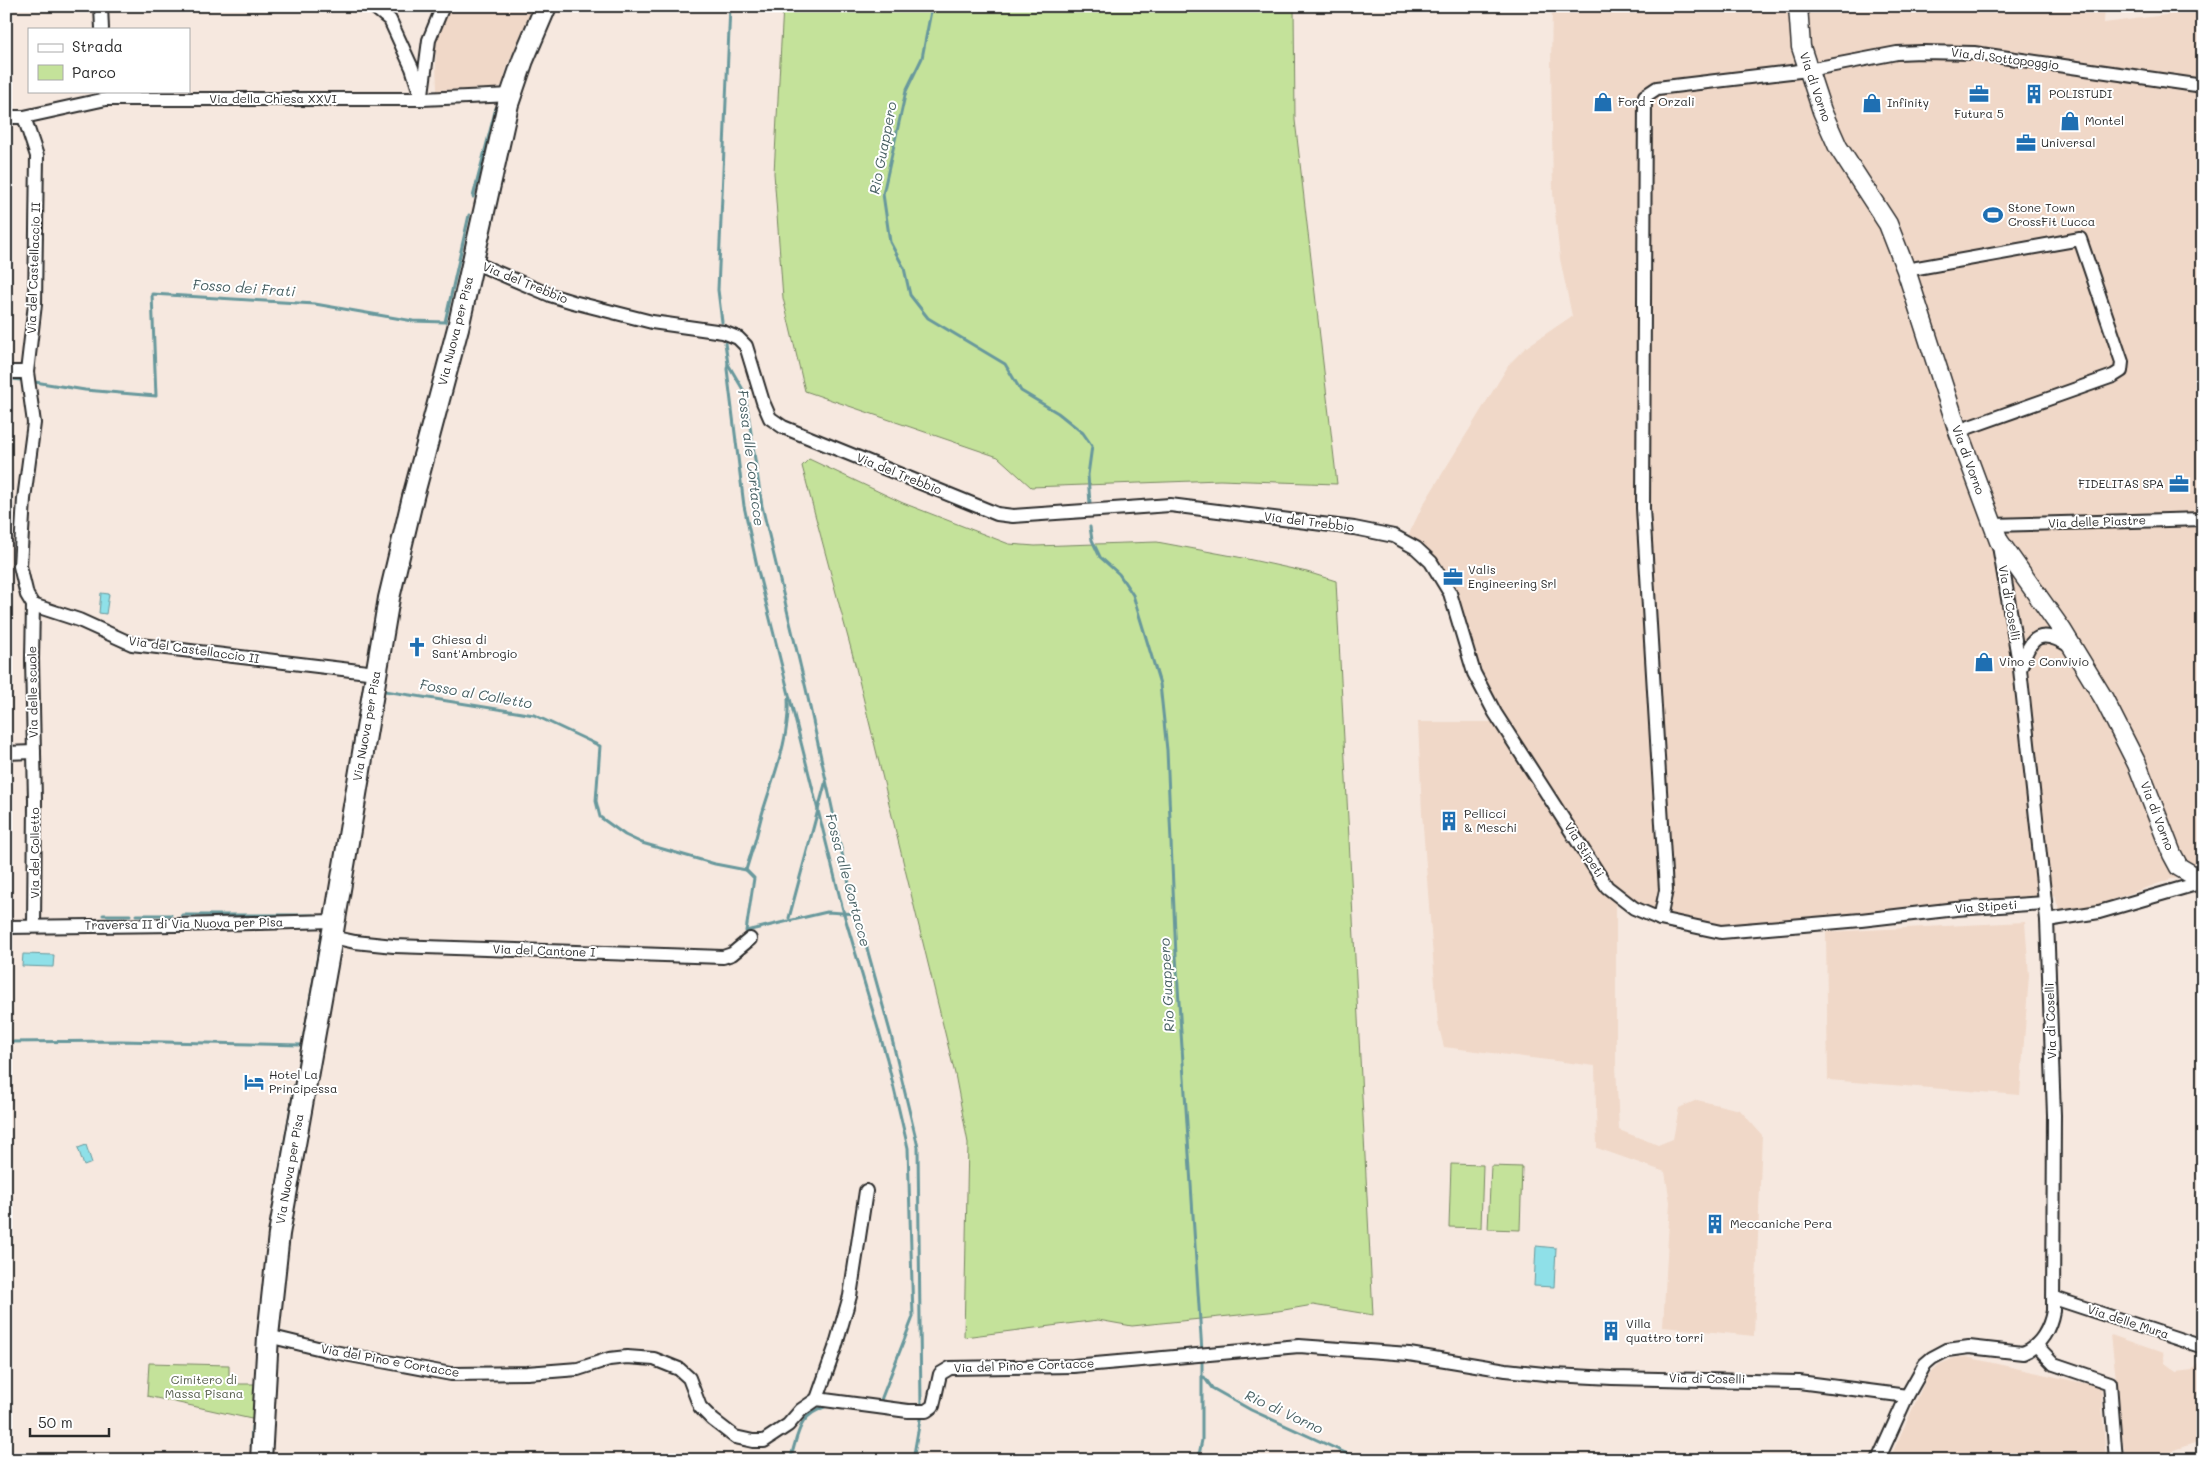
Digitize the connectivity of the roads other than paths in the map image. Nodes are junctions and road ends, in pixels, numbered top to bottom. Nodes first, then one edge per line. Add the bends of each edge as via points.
1 (101, 6) edge
2 (373, 6) edge
3 (443, 6) edge
4 (546, 6) edge
5 (1798, 6) edge
6 (102, 28) edge
7 (1808, 70) junction
8 (2203, 86) edge
9 (106, 95) edge
10 (512, 95) junction
11 (422, 99) junction
12 (6, 117) edge
13 (24, 117) junction
14 (473, 262) junction
15 (1906, 270) junction
16 (6, 372) edge
17 (27, 372) junction
18 (1958, 431) junction
19 (2203, 518) edge
20 (1995, 533) junction
21 (1394, 536) joint
22 (33, 605) junction
23 (2070, 646) junction
24 (2020, 669) junction
25 (376, 673) junction
26 (34, 752) junction
27 (6, 753) edge
28 (2203, 881) edge
29 (2045, 903) junction
30 (1660, 919) junction
31 (2048, 920) junction
32 (34, 926) junction
33 (6, 927) edge
34 (333, 929) junction
35 (750, 938) dead end
36 (866, 1191) dead end
37 (2054, 1298) junction
38 (268, 1336) junction
39 (2036, 1345) junction
40 (2203, 1346) edge
41 (1506, 1370) joint
42 (1907, 1396) junction
43 (816, 1399) junction
44 (261, 1460) edge
45 (1878, 1460) edge
46 (2116, 1460) edge

1 - 6 street
2 - 11 street via 390,20
3 - 11 street via 429,40
4 - 10 main road, Via Nuova per Pisa
5 - 7 street, Via di Vorno via 1801,47
7 - 8 street, Via di Sottopoggio via 1897,53 1948,52
7 - 15 street, Via di Vorno via 1838,147 1888,224
7 - 30 street, Via di Sottopoggio via 1657,88 1648,92 1644,101 1642,508 1666,890
9 - 11 street, Via della Chiesa XXVI
9 - 13 street, Via della Chiesa XXVI
10 - 11 street, Via della Chiesa XXVI
10 - 14 main road, Via Nuova per Pisa
12 - 13 street, Via della Chiesa XXVI
13 - 17 street, Via del Castellaccio II via 37,156 35,304
14 - 21 street, Via del Trebbio via 573,302 652,322 723,332 738,338 746,346 770,418 783,427 997,514 1013,516 1170,505
14 - 25 main road, Via Nuova per Pisa via 395,566
15 - 18 street, Via di Vorno
15 - 18 street via 2080,240 2122,362 2121,371 2113,376
16 - 17 street
17 - 22 street, Via del Castellaccio II via 34,423 24,499 20,566 27,595
18 - 20 street, Via di Vorno
19 - 20 street, Via delle Piastre
20 - 23 street, Via di Vorno
20 - 24 street, Via di Coselli
21 - 30 street, Via Stipeti via 1416,548 1443,580 1450,593 1474,673 1495,713 1607,887 1634,908
22 - 25 street, Via del Castellaccio II via 79,620 132,644
22 - 26 street, Via delle scuole
23 - 24 street via 2047,635 2035,640 2026,648
23 - 28 street, Via di Vorno via 2104,700 2136,764 2179,867
24 - 29 street, Via di Coselli
25 - 34 main road, Via Nuova per Pisa
26 - 27 street, Via delle scuole
26 - 32 street, Via del Colletto
28 - 31 street via 2099,912
29 - 30 street, Via Stipeti via 1721,932
29 - 31 street, Via di Coselli
31 - 37 street, Via di Coselli via 2054,1115
32 - 33 street
32 - 34 street, Traversa II di Via Nuova per Pisa
34 - 35 street, Via del Cantone I via 355,942 394,946 723,957 732,954
34 - 38 main road, Via Nuova per Pisa via 279,1234
36 - 43 street via 850,1296
37 - 39 street, Via di Coselli via 2050,1325
37 - 40 street, Via delle Mura
38 - 43 street, Via del Pino e Cortacce via 451,1374 527,1373 578,1369 609,1358 654,1359 679,1369 689,1378 700,1408 713,1420 736,1437 753,1441 764,1441 788,1425
38 - 44 main road, Via Nuova per Pisa
39 - 42 street via 2023,1353 1969,1347 1947,1350 1925,1364
39 - 46 street via 2054,1364 2110,1383
41 - 42 street, Via di Coselli via 1612,1378 1799,1382
41 - 43 street, Via del Pino e Cortacce via 1409,1354 1299,1346 1072,1366 950,1368 940,1374 932,1406 922,1411
42 - 45 street

